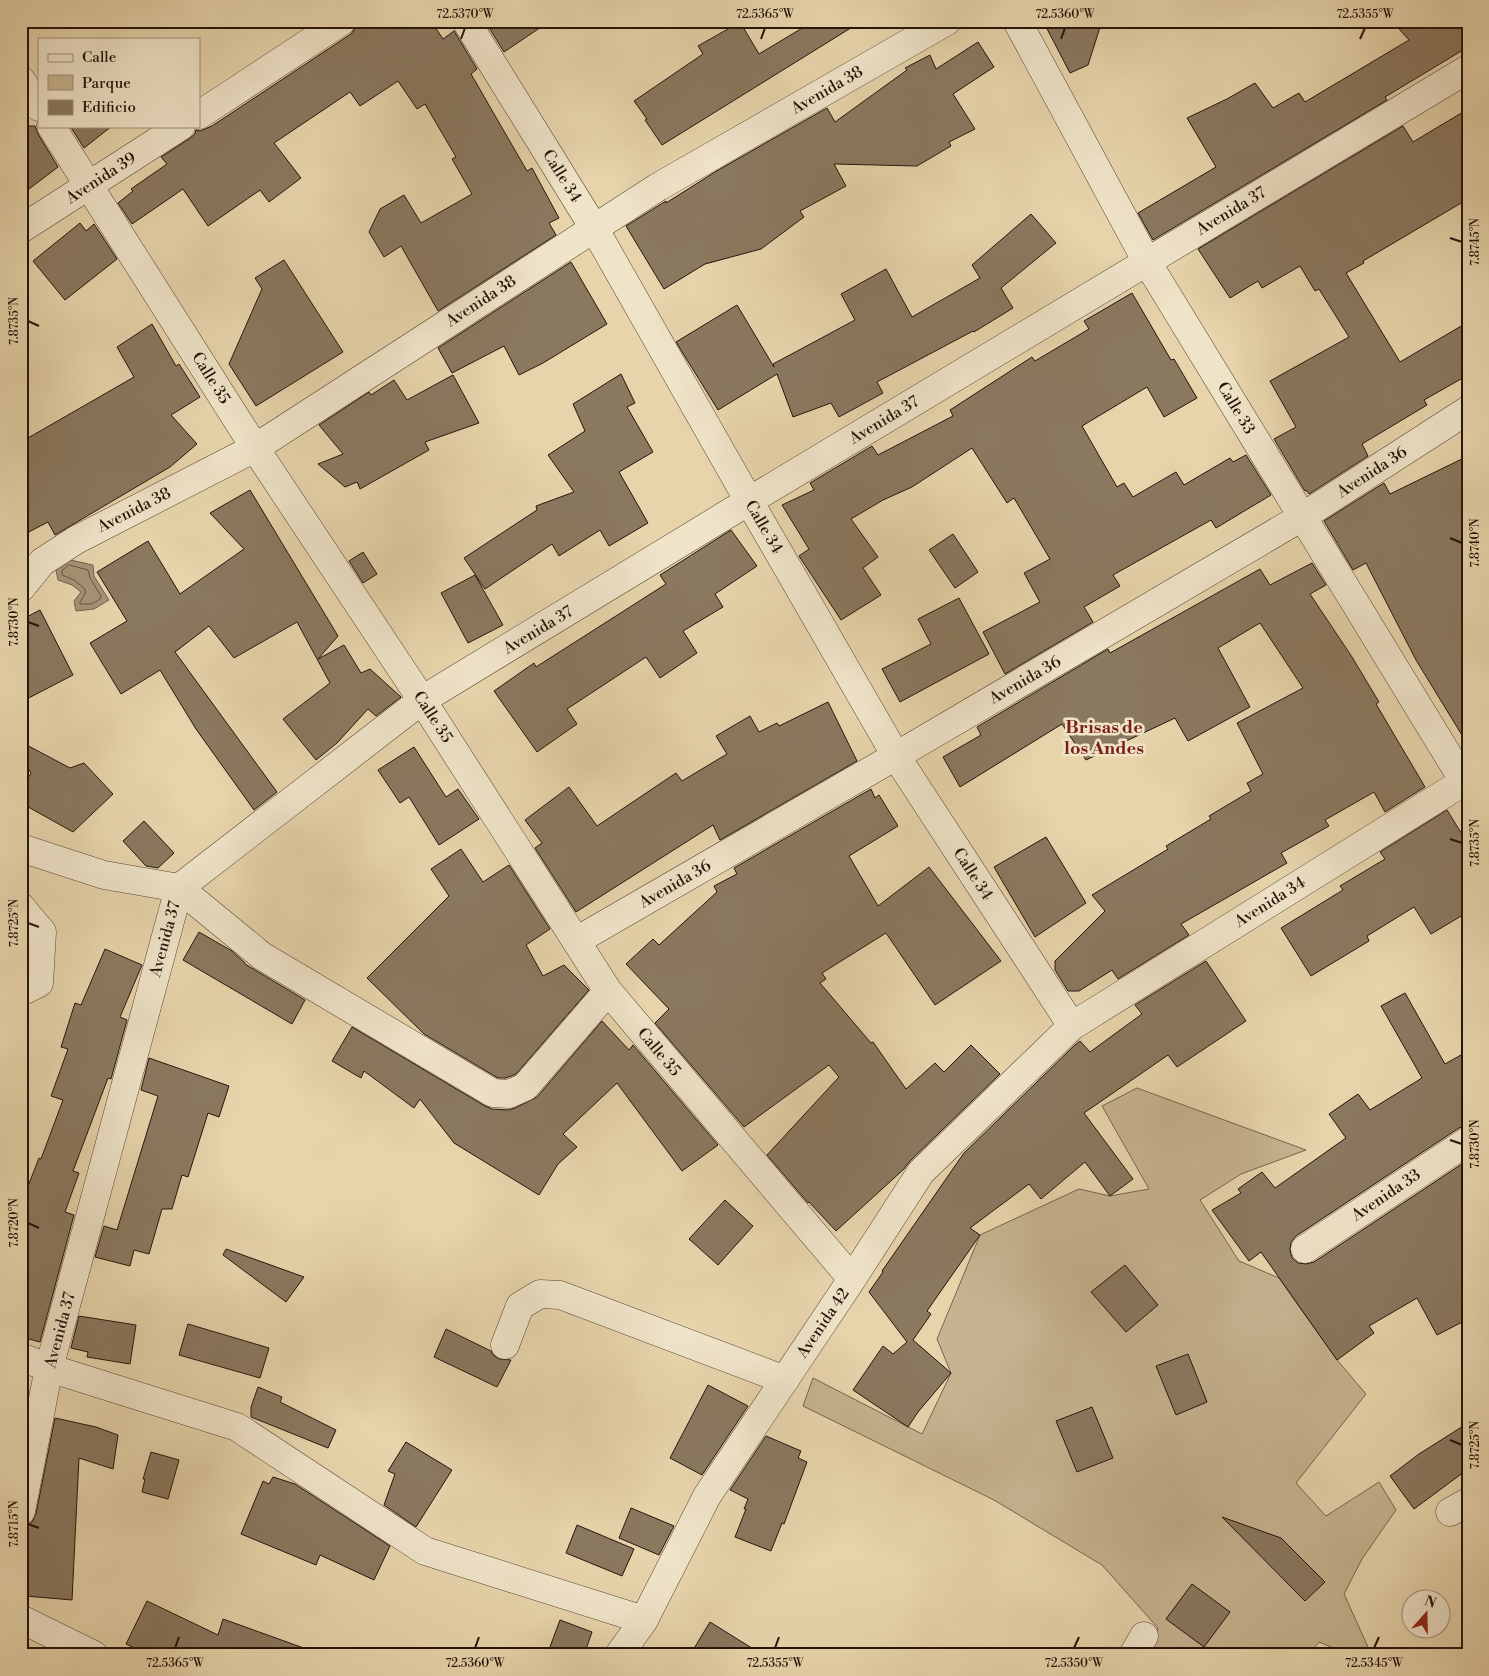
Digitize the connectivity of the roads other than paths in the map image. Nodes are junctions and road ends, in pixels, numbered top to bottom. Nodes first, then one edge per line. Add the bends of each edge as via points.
1 (342, 21) edge
2 (466, 21) edge
3 (947, 21) edge
4 (1018, 21) edge
5 (1468, 69) edge
6 (21, 80) edge
7 (38, 106) edge
8 (200, 114) edge
9 (52, 128) edge
10 (178, 128) edge
11 (89, 186) junction
12 (594, 228) junction
13 (21, 229) edge
14 (1148, 262) junction
15 (1468, 410) edge
16 (255, 448) junction
17 (749, 502) junction
18 (1302, 517) junction
19 (21, 588) edge
20 (422, 700) junction
21 (896, 756) junction
22 (1466, 783) edge
23 (21, 848) edge
24 (179, 888) junction
25 (21, 907) edge
26 (576, 941) junction
27 (608, 991) junction
28 (21, 992) edge
29 (1072, 1026) junction
30 (1468, 1141) edge
31 (1305, 1249) dead end
32 (852, 1279) junction
33 (505, 1345) dead end
34 (21, 1357) edge
35 (49, 1368) junction
36 (785, 1380) junction
37 (21, 1512) edge
38 (21, 1619) edge
39 (644, 1620) junction
40 (94, 1655) edge
41 (619, 1655) edge

1 - 8 street
2 - 12 street, Calle 34
3 - 12 street, Avenida 38 via 658,187
4 - 14 street, Calle 33
5 - 14 street, Avenida 37
6 - 7 street
9 - 11 street, Calle 35
10 - 11 street, Avenida 39
11 - 13 street, Avenida 39
11 - 16 street, Calle 35
12 - 16 street, Avenida 38
12 - 17 street, Calle 34
14 - 17 street, Avenida 37
14 - 18 street, Calle 33
15 - 18 street, Avenida 36
16 - 19 street, Avenida 38 via 69,544 42,562
16 - 20 street, Calle 35
17 - 20 street, Avenida 37
17 - 21 street, Calle 34
18 - 21 street, Avenida 36
18 - 22 street, Calle 33
20 - 24 street, Avenida 37
20 - 26 street, Calle 35
21 - 26 street, Avenida 36
21 - 29 street, Calle 34
22 - 29 street, Avenida 34
23 - 24 street via 104,875
24 - 27 street via 262,956 493,1093 509,1094 525,1087
24 - 35 street, Avenida 37
25 - 28 street via 42,932 39,983
26 - 27 street, Calle 35
27 - 32 street, Calle 35
29 - 32 street, Avenida 42 via 921,1172
30 - 31 street, Avenida 33
32 - 36 street, Avenida 42
33 - 36 street via 520,1306 540,1294 560,1296
34 - 35 street
35 - 37 street, Avenida 37
35 - 39 street via 237,1427 425,1551
36 - 39 street, Avenida 42 via 707,1496
38 - 40 street
39 - 41 street, Avenida 42

